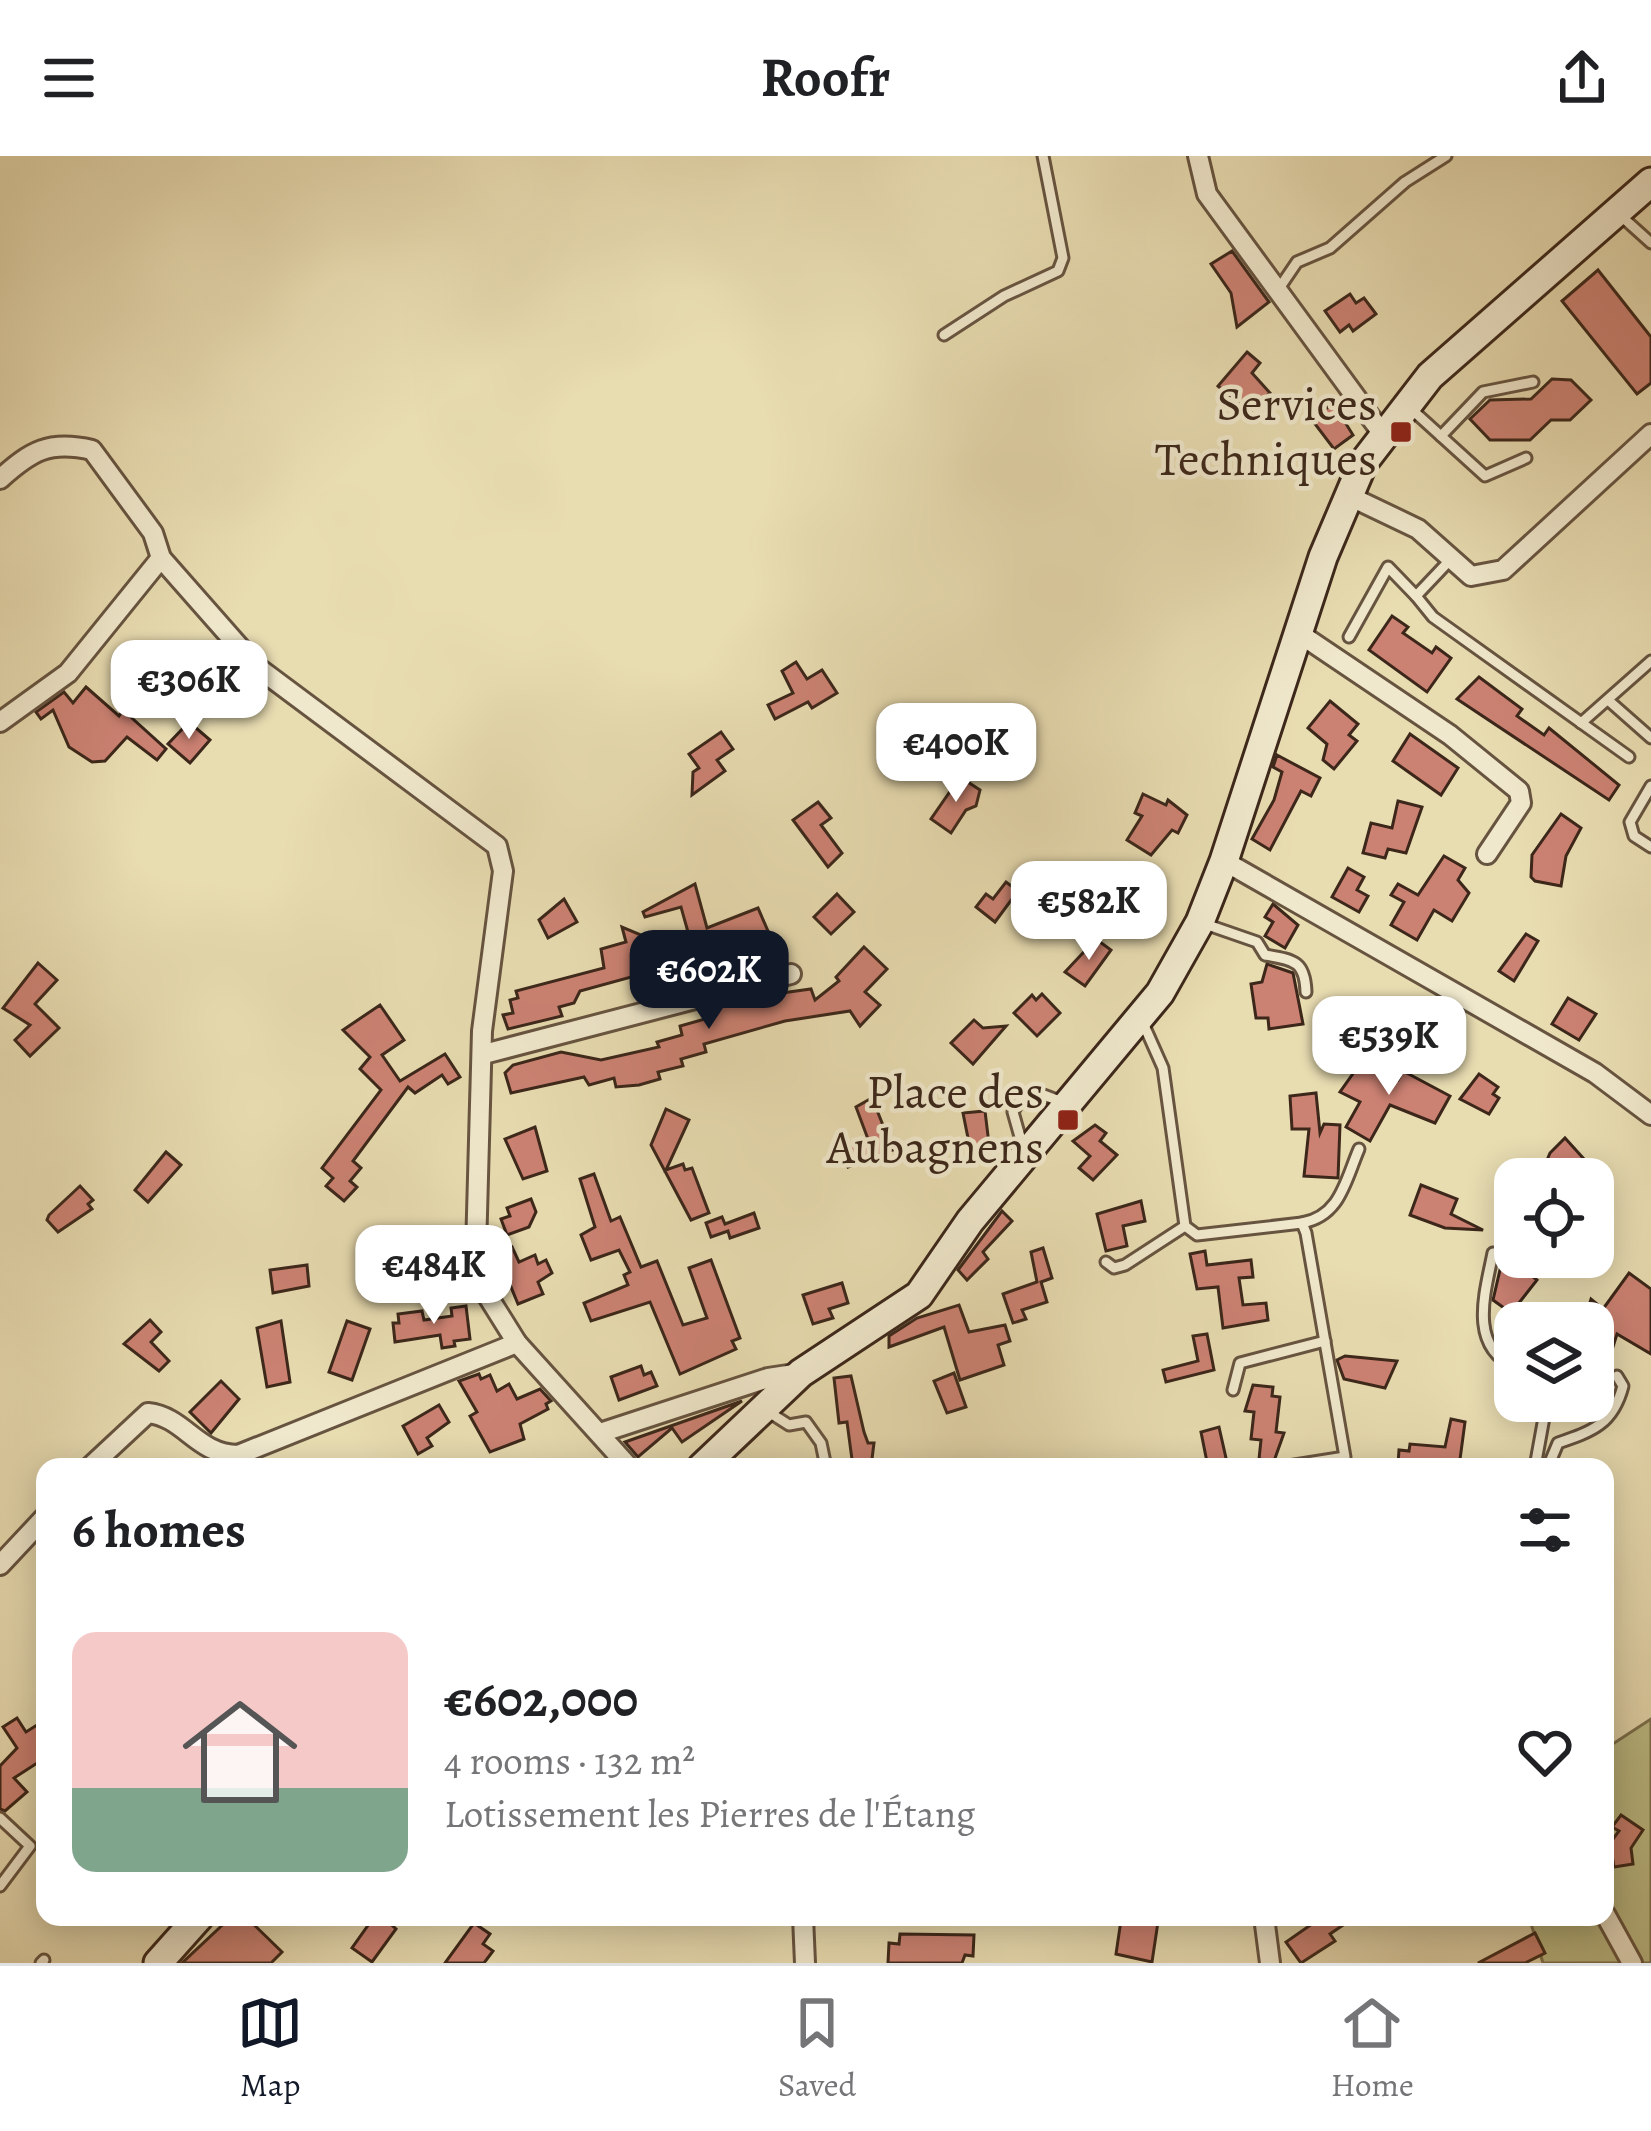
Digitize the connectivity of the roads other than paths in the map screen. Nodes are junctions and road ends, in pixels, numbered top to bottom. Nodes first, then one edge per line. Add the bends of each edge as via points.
1 (1043, 156) edge
2 (1198, 156) edge
3 (1446, 156) edge
4 (1651, 182) edge
5 (1618, 212) junction
6 (1651, 243) edge
7 (1278, 290) junction
8 (944, 335) dead end
9 (1533, 382) dead end
10 (1405, 403) junction
11 (1382, 433) junction
12 (1651, 434) edge
13 (1442, 436) junction
14 (1526, 458) dead end
15 (0, 479) edge
16 (1347, 495) junction
17 (160, 558) junction
18 (1451, 559) junction
19 (1416, 596) junction
20 (1297, 632) junction
21 (1349, 637) dead end
22 (1651, 662) edge
23 (1608, 700) junction
24 (0, 722) edge
25 (1581, 723) junction
26 (1651, 738) edge
27 (1629, 758) dead end
28 (1651, 786) edge
29 (1651, 847) edge
30 (1487, 854) dead end
31 (1224, 861) junction
32 (1200, 922) junction
33 (791, 974) dead end
34 (1306, 992) dead end
35 (1141, 1018) junction
36 (484, 1054) junction
37 (1070, 1105) junction
38 (1651, 1115) edge
39 (1359, 1149) dead end
40 (1025, 1157) junction
41 (1302, 1223) junction
42 (1185, 1226) junction
43 (1493, 1253) dead end
44 (1106, 1262) dead end
45 (1325, 1341) junction
46 (517, 1343) junction
47 (1494, 1354) edge
48 (802, 1373) junction
49 (1617, 1376) dead end
50 (1232, 1390) dead end
51 (763, 1408) junction
52 (1543, 1422) edge
53 (600, 1433) junction
54 (100, 1458) edge
55 (621, 1458) edge
56 (711, 1458) edge
57 (824, 1458) edge
58 (1339, 1458) edge
59 (1537, 1458) edge
60 (1552, 1458) edge
61 (36, 1526) edge
62 (0, 1564) edge
63 (0, 1818) edge
64 (0, 1886) edge
65 (191, 1926) edge
66 (803, 1926) edge
67 (1265, 1926) edge
68 (1612, 1926) edge
69 (158, 1963) edge
70 (805, 1963) edge
71 (1270, 1963) edge
72 (1632, 1963) edge

1 - 8 lane via 1063,258 1058,272
2 - 7 street via 1207,194
3 - 7 lane via 1330,248 1298,262
4 - 5 street
5 - 6 lane
5 - 10 street
7 - 11 street
9 - 13 lane via 1483,392
10 - 11 street
10 - 13 lane
11 - 16 street
12 - 18 street via 1503,570 1471,576
13 - 14 lane via 1485,476
15 - 17 street via 51,445 92,450 154,533
16 - 18 street via 1418,530
16 - 20 street
17 - 24 street via 68,674
17 - 36 street via 256,667 497,846 503,871
18 - 19 lane
19 - 21 lane via 1388,567
19 - 25 lane via 1432,616
20 - 30 street via 1519,790 1521,803
20 - 31 street
22 - 23 lane
23 - 25 lane
23 - 26 lane
25 - 27 lane
28 - 29 lane via 1630,822
31 - 32 street
31 - 38 street via 1595,1073
32 - 34 lane via 1257,942 1265,955 1298,961
32 - 35 street
33 - 36 street
35 - 37 street
35 - 42 lane via 1163,1068
36 - 46 street via 476,1250 482,1287
37 - 40 street
37 - 40 lane via 1022,1096 1013,1112
39 - 41 lane via 1334,1209
40 - 48 street via 920,1294
41 - 42 lane via 1197,1235
41 - 45 lane
42 - 44 lane via 1125,1265
43 - 47 lane via 1484,1296 1485,1338
45 - 50 lane via 1240,1363
45 - 58 lane via 1345,1457
46 - 53 street
46 - 54 street via 238,1455 213,1454 164,1415 148,1413
48 - 51 street
48 - 53 street
49 - 60 lane via 1624,1386 1613,1416 1558,1443
51 - 56 street
51 - 57 lane via 789,1425 806,1423
52 - 59 lane
53 - 55 street
61 - 62 street
63 - 64 lane via 30,1846
65 - 69 street
66 - 70 street
67 - 71 street
68 - 72 street

